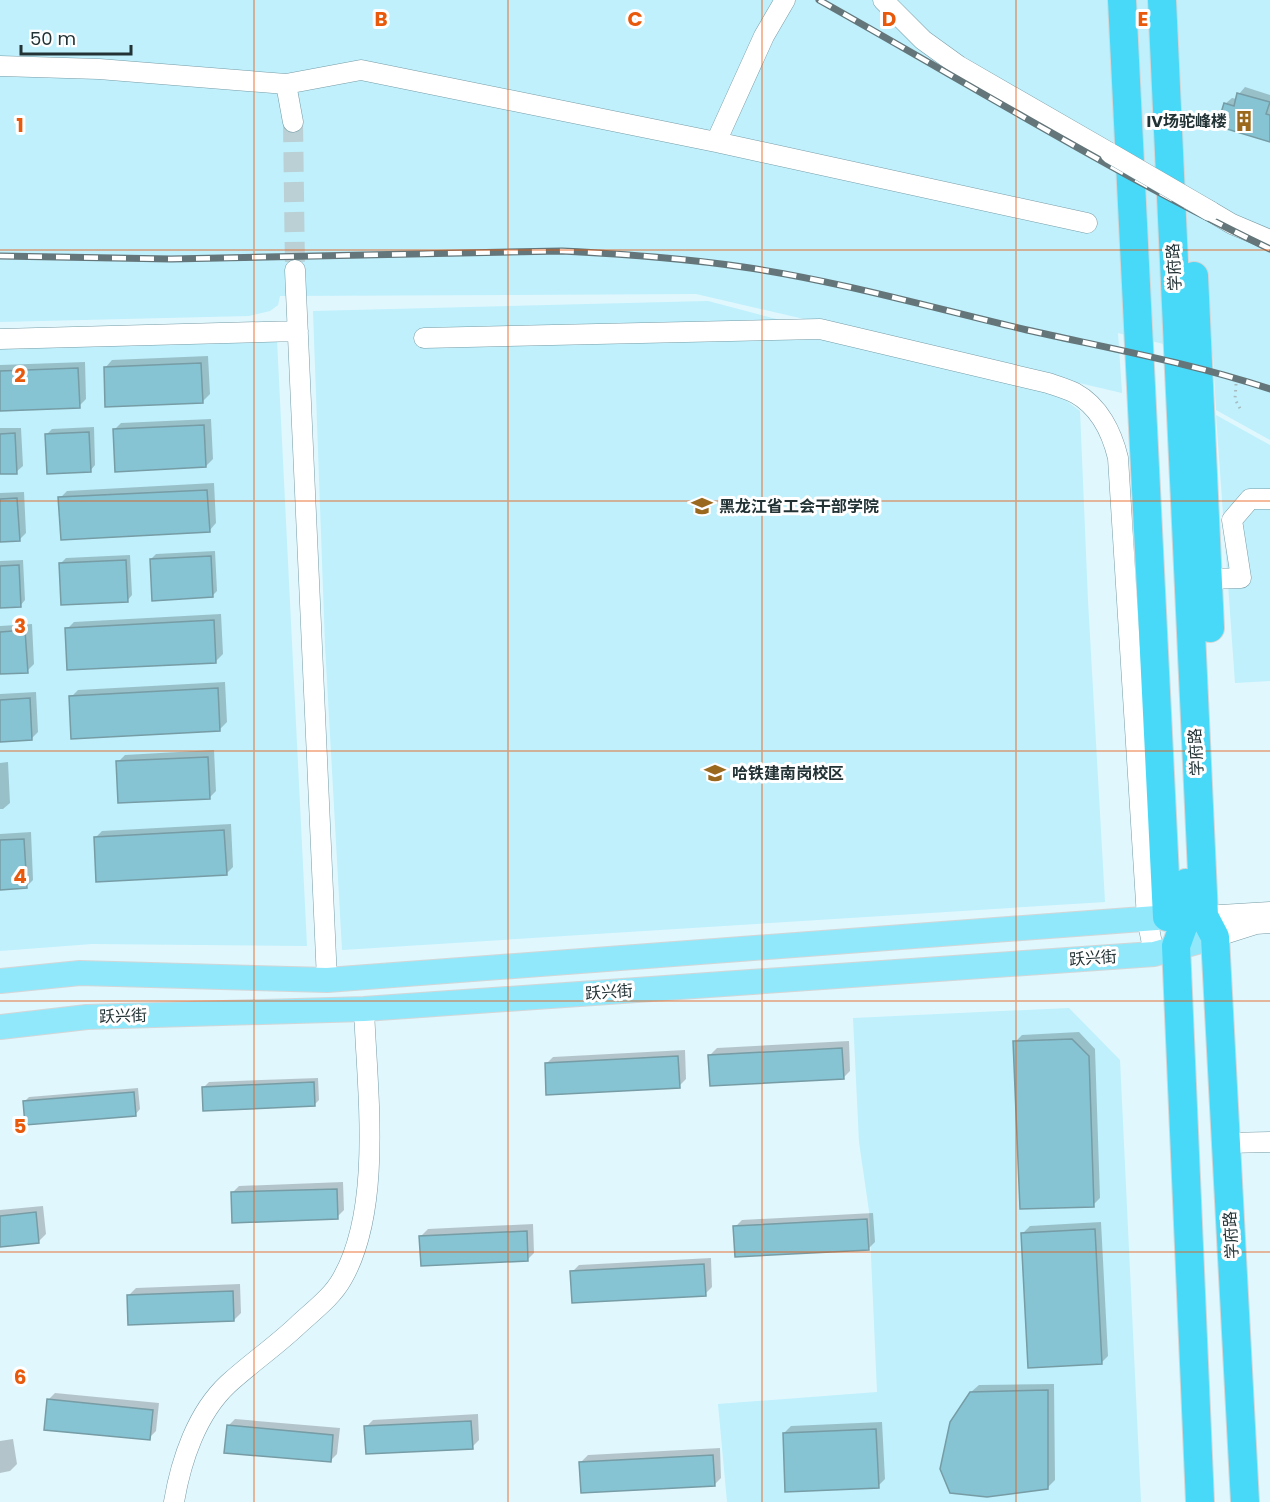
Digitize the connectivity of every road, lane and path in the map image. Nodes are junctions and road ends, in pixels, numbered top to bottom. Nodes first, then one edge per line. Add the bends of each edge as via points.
1 (785, 0) edge
2 (883, 0) edge
3 (1122, 0) edge
4 (1143, 0) edge
5 (1161, 0) edge
6 (1181, 0) edge
7 (0, 66) edge
8 (286, 84) junction
9 (294, 122) tunnel mouth
10 (716, 142) junction
11 (1087, 223) dead end
12 (1270, 240) edge
13 (295, 270) tunnel mouth
14 (298, 331) junction
15 (424, 338) dead end
16 (0, 339) edge
17 (1236, 384) dead end
18 (1242, 412) dead end
19 (1270, 499) edge
20 (1208, 579) junction
21 (1270, 912) edge
22 (1190, 920) junction
23 (1270, 923) edge
24 (1165, 950) junction
25 (327, 980) junction
26 (0, 981) edge
27 (364, 1009) junction
28 (0, 1027) edge
29 (1270, 1142) edge
30 (1227, 1143) junction
31 (174, 1502) edge
32 (1200, 1502) edge
33 (1245, 1502) edge

1 - 10 street via 764,36
2 - 12 street, bridge via 922,40 959,66 1232,224
3 - 22 highway
4 - 22 highway, 学府路
5 - 22 highway, 学府路
6 - 20 highway
7 - 8 street via 99,69
8 - 9 street
8 - 10 street via 361,70
10 - 11 street
13 - 14 street
14 - 16 street
14 - 25 street
15 - 22 street via 820,329 1048,383 1075,393 1101,417 1118,458
17 - 18 path via 1235,399
19 - 20 street via 1250,500 1232,520 1241,578
20 - 22 highway
21 - 22 street
22 - 23 street
22 - 24 highway, 学府路
22 - 24 street
22 - 25 main road, 跃兴街
22 - 30 highway, 学府路
24 - 27 main road, 跃兴街
24 - 32 highway, 学府路
25 - 26 main road, 跃兴街 via 80,973
27 - 28 main road, 跃兴街 via 87,1017
27 - 31 street via 368,1150 365,1203 356,1247 330,1295 227,1385 214,1401 186,1453
29 - 30 street
30 - 33 highway, 学府路

